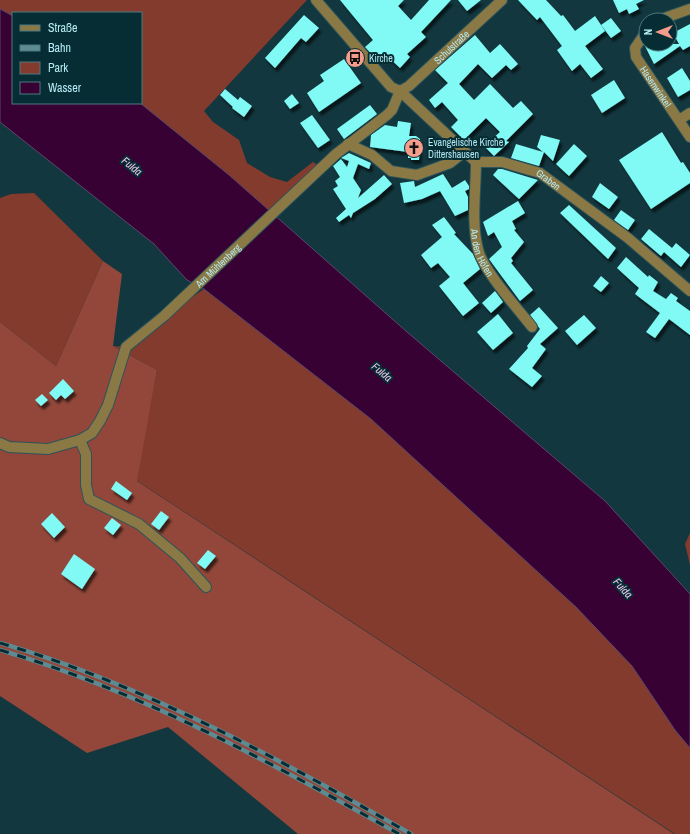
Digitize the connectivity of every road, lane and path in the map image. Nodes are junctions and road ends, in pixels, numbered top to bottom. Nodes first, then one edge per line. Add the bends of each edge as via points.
1 (316, 0) edge
2 (502, 0) edge
3 (690, 8) edge
4 (678, 13) edge
5 (638, 44) edge
6 (400, 91) junction
7 (690, 113) edge
8 (679, 120) junction
9 (690, 137) edge
10 (348, 144) junction
11 (464, 152) junction
12 (476, 162) junction
13 (690, 291) edge
14 (532, 327) dead end
15 (80, 440) junction
16 (0, 443) edge
17 (206, 587) dead end

1 - 6 street via 380,76 391,87
2 - 6 street, Schulstraße via 409,86
3 - 4 street
5 - 8 street, Hasenwinkel via 635,48 636,57
6 - 10 street, Am Mühlenberg via 392,110
6 - 11 street
7 - 8 street
8 - 9 street, Hasenwinkel
10 - 11 street via 372,155 392,171 417,175 450,163
10 - 15 street, Am Mühlenberg via 164,316 126,347 115,386 100,421 92,433
11 - 12 street
12 - 13 street, Graben via 502,162 540,172 628,238
12 - 14 street, An den Höfen via 475,219 478,250 484,264
15 - 16 street, Am Mühlenberg via 56,447 28,449 9,447
15 - 17 street via 86,454 86,485 89,499 139,524 180,558

